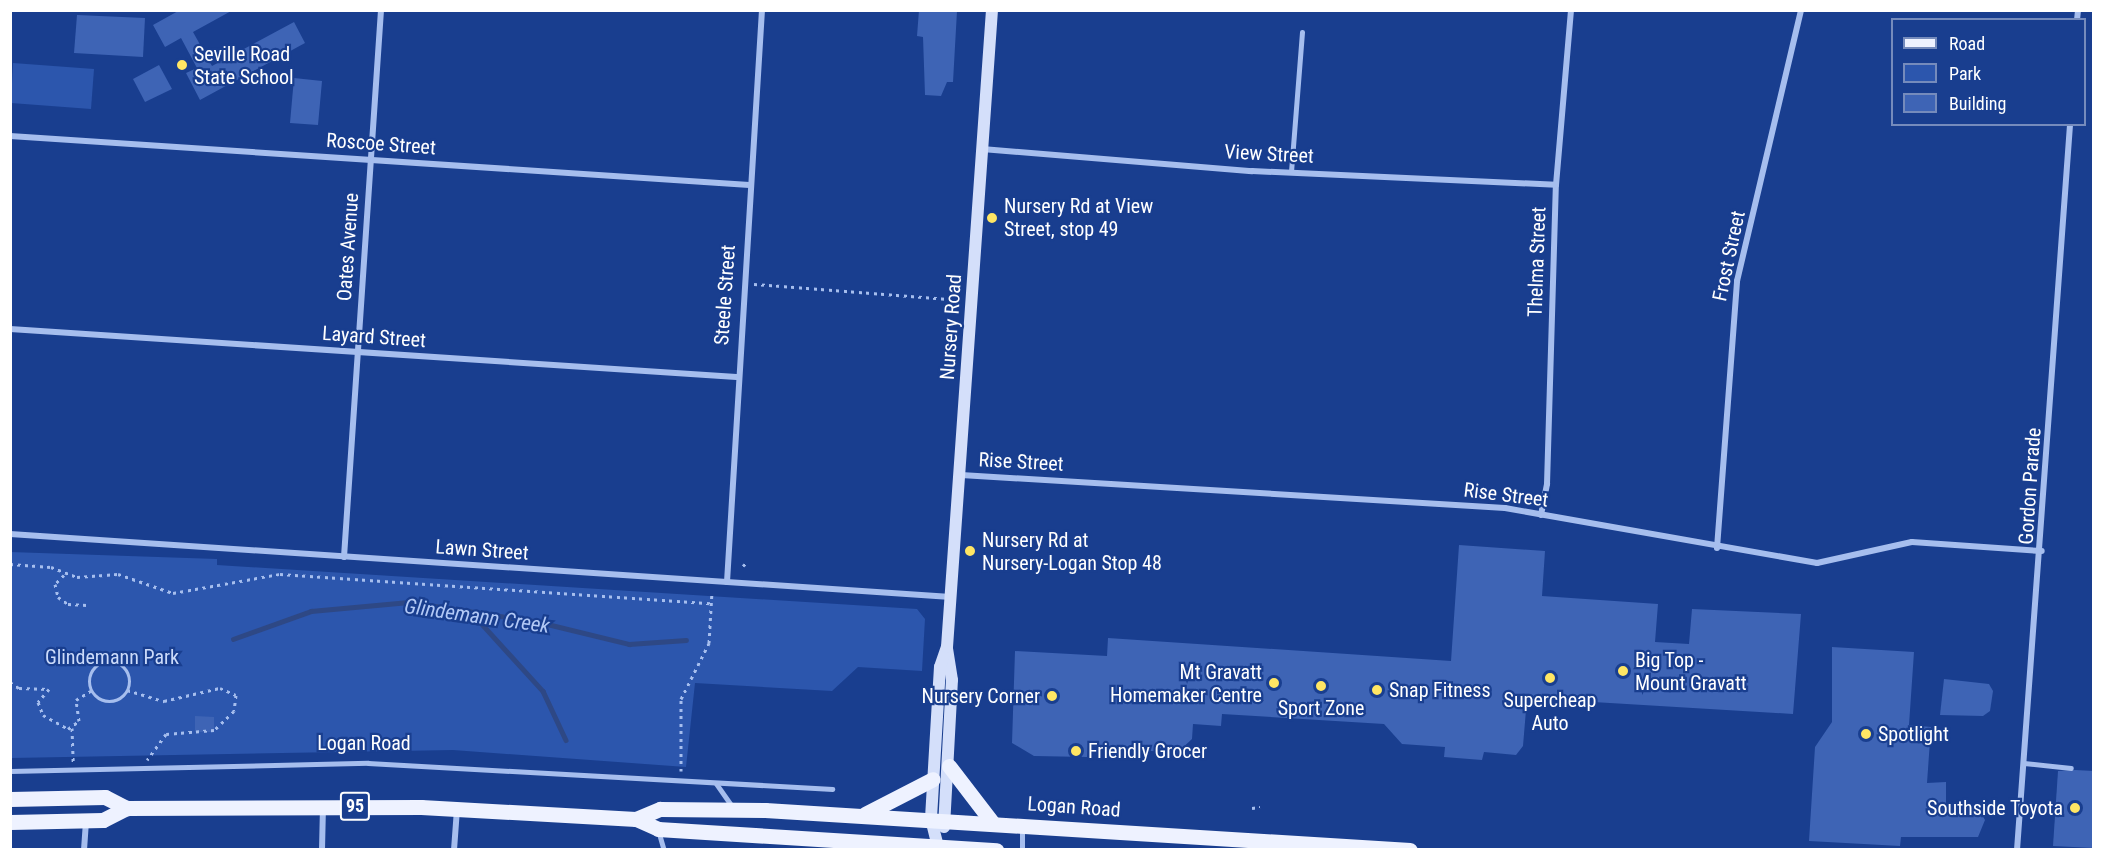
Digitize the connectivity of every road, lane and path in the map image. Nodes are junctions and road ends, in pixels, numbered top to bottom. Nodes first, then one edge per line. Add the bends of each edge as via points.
1 (381, 10) edge
2 (762, 10) edge
3 (992, 10) edge
4 (1571, 10) edge
5 (1801, 10) edge
6 (1302, 32) dead end
7 (2070, 126) edge
8 (10, 136) edge
9 (982, 150) junction
10 (371, 159) junction
11 (1291, 172) junction
12 (749, 185) junction
13 (1556, 185) junction
14 (742, 283) junction
15 (951, 299) dead end
16 (10, 329) edge
17 (357, 352) junction
18 (736, 376) junction
19 (961, 475) junction
20 (1541, 515) junction
21 (10, 534) edge
22 (1717, 548) junction
23 (2042, 550) junction
24 (344, 558) junction
25 (10, 564) edge
26 (64, 575) junction
27 (713, 581) junction
28 (727, 582) junction
29 (951, 597) junction
30 (710, 603) junction
31 (87, 605) dead end
32 (947, 647) junction
33 (10, 682) edge
34 (92, 690) junction
35 (127, 690) junction
36 (72, 728) junction
37 (2024, 763) junction
38 (949, 766) junction
39 (142, 768) junction
40 (2072, 768) dead end
41 (74, 770) junction
42 (10, 771) edge
43 (933, 779) junction
44 (680, 781) junction
45 (716, 783) junction
46 (832, 789) dead end
47 (10, 799) edge
48 (322, 806) junction
49 (1260, 807) dead end
50 (127, 808) junction
51 (1252, 808) dead end
52 (457, 809) junction
53 (734, 810) junction
54 (865, 814) junction
55 (939, 818) junction
56 (636, 819) junction
57 (86, 820) junction
58 (10, 822) edge
59 (993, 822) junction
60 (1023, 824) junction
61 (658, 829) junction
62 (938, 848) edge
63 (84, 849) edge
64 (322, 849) edge
65 (454, 849) edge
66 (664, 849) edge
67 (996, 849) edge
68 (1022, 849) edge
69 (1410, 849) edge
70 (2018, 849) edge

1 - 10 street, Oates Avenue
2 - 12 street, Steele Street
3 - 9 main road, Nursery Road
4 - 13 street, Thelma Street
5 - 22 street, Frost Street via 1737,281
6 - 11 lane
7 - 23 street, Gordon Parade
8 - 10 street, Roscoe Street
9 - 11 street, View Street
9 - 19 main road, Nursery Road
10 - 12 street, Roscoe Street
10 - 17 street, Oates Avenue
11 - 13 street, View Street
12 - 14 street, Steele Street
13 - 20 street, Thelma Street via 1547,484
14 - 15 path
14 - 18 street, Steele Street
16 - 17 street, Layard Street
17 - 18 street, Layard Street
17 - 24 street, Oates Avenue
18 - 28 street, Steele Street
19 - 20 street, Rise Street via 1504,508
19 - 29 main road, Nursery Road
20 - 22 street, Rise Street
21 - 24 street, Lawn Street
22 - 23 street, Rise Street via 1817,563 1912,542
23 - 37 street, Gordon Parade
24 - 27 street, Lawn Street
25 - 26 path via 51,567
26 - 30 path via 118,574 173,593 280,574
26 - 31 path via 54,584 58,597 68,604
27 - 28 street, Lawn Street
27 - 30 path
28 - 29 street, Lawn Street
29 - 32 main road, Nursery Road
30 - 44 path via 709,643 681,699
32 - 38 main road, Nursery Road via 952,668
32 - 43 main road, Nursery Road via 940,667
33 - 36 path via 20,688 50,689 38,702 43,715
34 - 35 path via 112,700
34 - 35 path via 94,669 109,662 127,671
34 - 36 path via 76,700 79,721
35 - 39 path via 164,701 220,688 236,695 225,722 214,730 166,734
36 - 41 path
37 - 40 lane
37 - 70 street, Gordon Parade
38 - 55 main road, Nursery Road
38 - 59 main road
39 - 41 lane, Logan Road
39 - 44 lane, Logan Road via 368,763 553,769
41 - 42 lane, Logan Road
43 - 54 main road
43 - 55 main road, Nursery Road
44 - 45 lane, Logan Road
45 - 46 lane, Logan Road
45 - 53 lane
47 - 50 main road, Logan Road / 95 via 105,797
48 - 50 main road, Logan Road / 95
48 - 52 main road, Logan Road / 95
48 - 64 street
49 - 51 path
50 - 57 main road, Logan Road / 95 via 104,820
52 - 56 main road, Logan Road / 95
52 - 65 street
53 - 54 main road, Logan Road / 95
53 - 56 main road, Logan Road / 95 via 660,808
54 - 55 main road, Logan Road / 95
55 - 59 main road, Logan Road / 95
55 - 62 main road, Nursery Road
56 - 61 main road, Logan Road / 95
57 - 58 main road, Logan Road / 95
57 - 63 street
59 - 60 main road, Logan Road / 95
60 - 68 lane
60 - 69 main road, Logan Road / 95
61 - 62 main road, Logan Road / 95
61 - 66 lane
62 - 67 main road, Logan Road / 95

